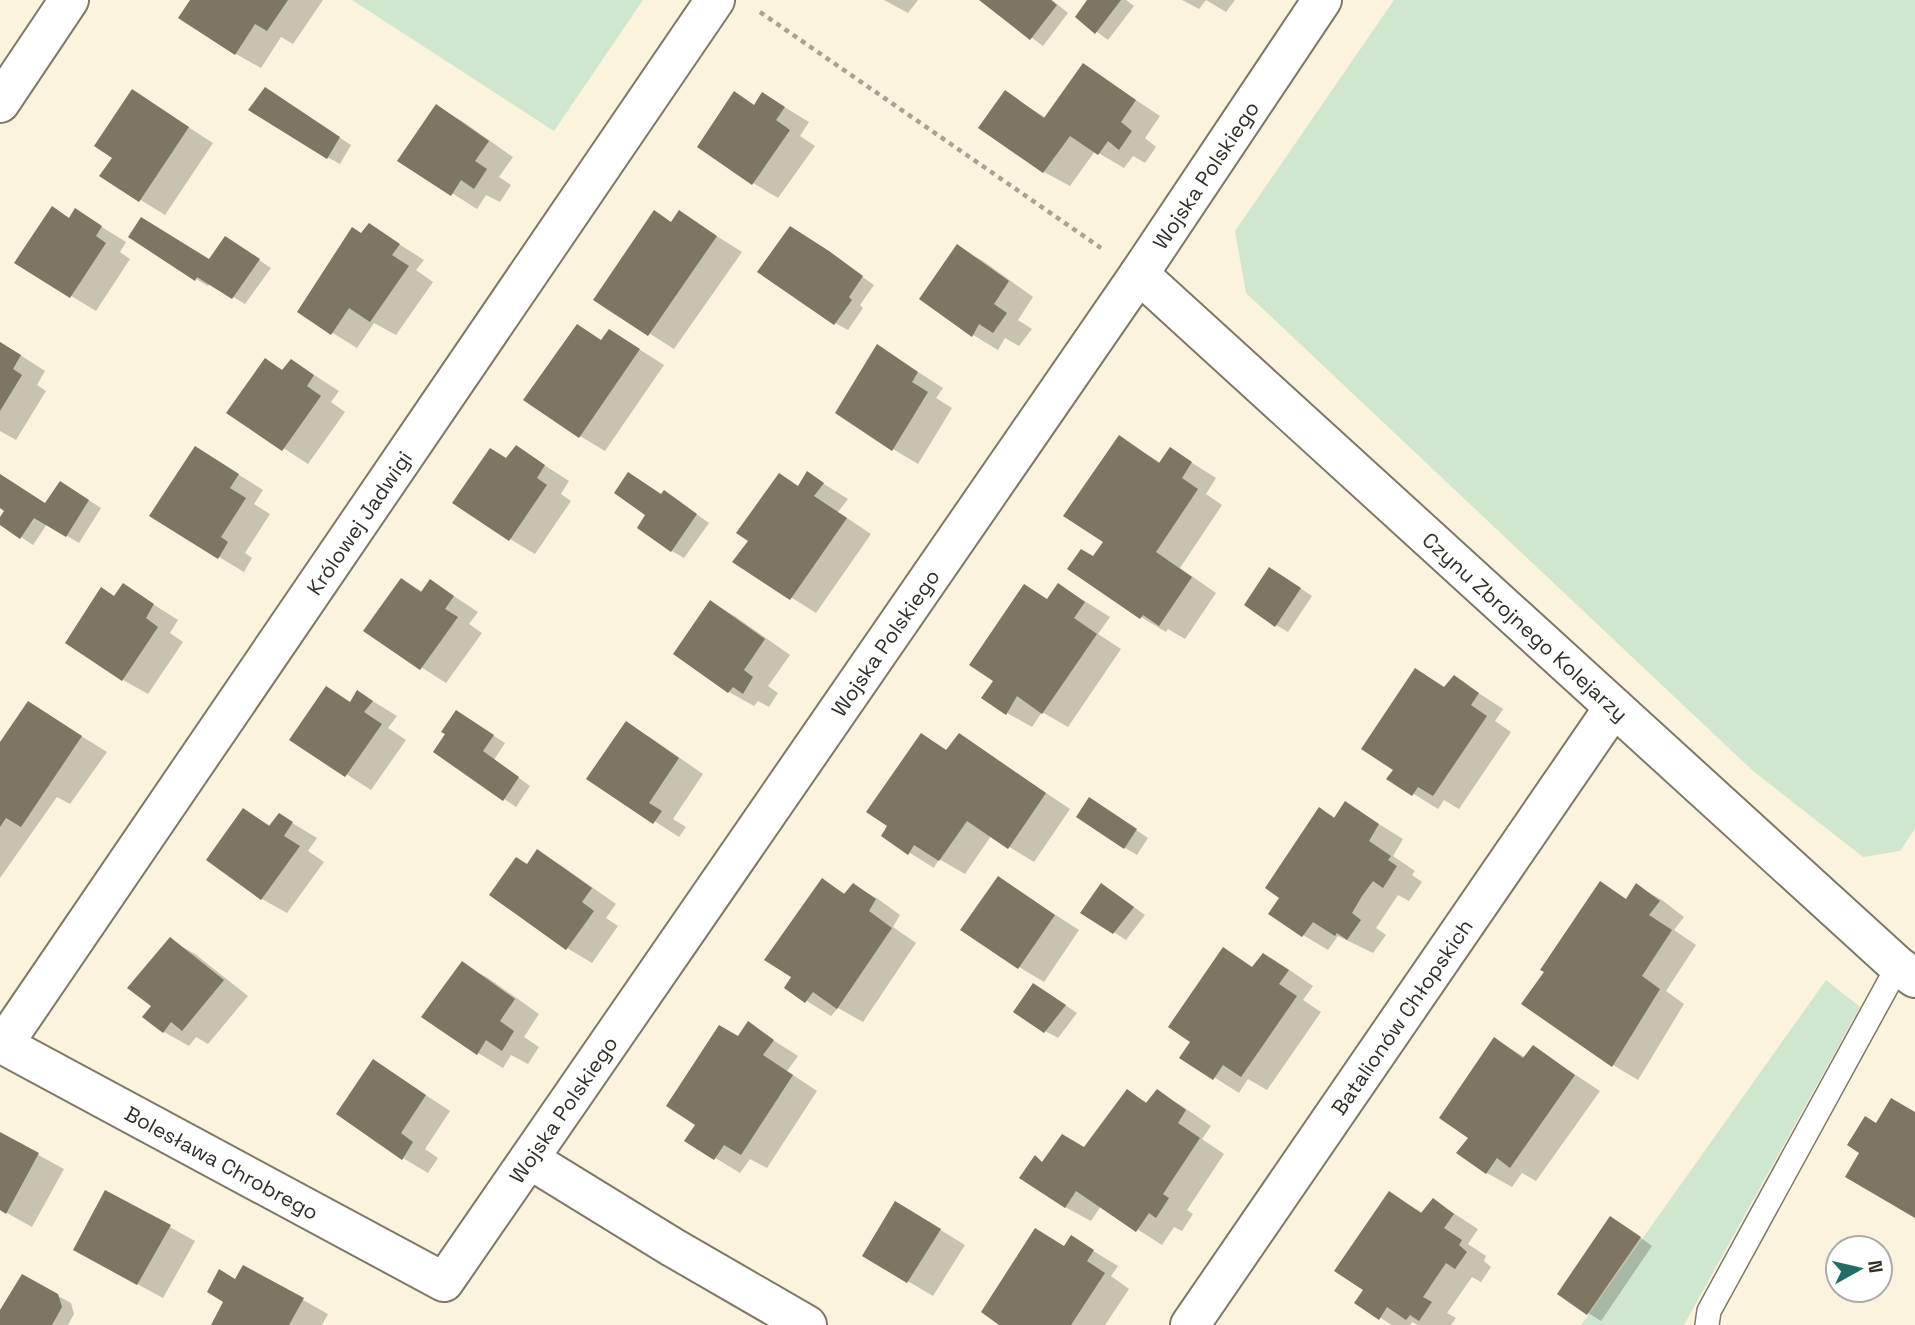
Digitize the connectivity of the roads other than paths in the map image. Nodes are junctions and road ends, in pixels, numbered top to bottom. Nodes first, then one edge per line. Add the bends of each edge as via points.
1 (69, 0) edge
2 (715, 0) edge
3 (1322, 0) edge
4 (0, 103) edge
5 (1139, 274) junction
6 (1614, 708) junction
7 (1909, 962) edge
8 (2, 1044) edge
9 (529, 1159) junction
10 (444, 1282) joint
11 (807, 1325) edge
12 (1190, 1325) edge
13 (1707, 1325) edge

1 - 4 street
2 - 8 street, Królowej Jadwigi
3 - 5 street, Wojska Polskiego
5 - 6 street, Czynu Zbrojnego Kolejarzy
5 - 9 street, Wojska Polskiego
6 - 7 street, Czynu Zbrojnego Kolejarzy
6 - 12 street, Batalionów Chłopskich
7 - 13 lane via 1709,1311
8 - 10 street, Bolesława Chrobrego
9 - 10 street, Wojska Polskiego
9 - 11 street

